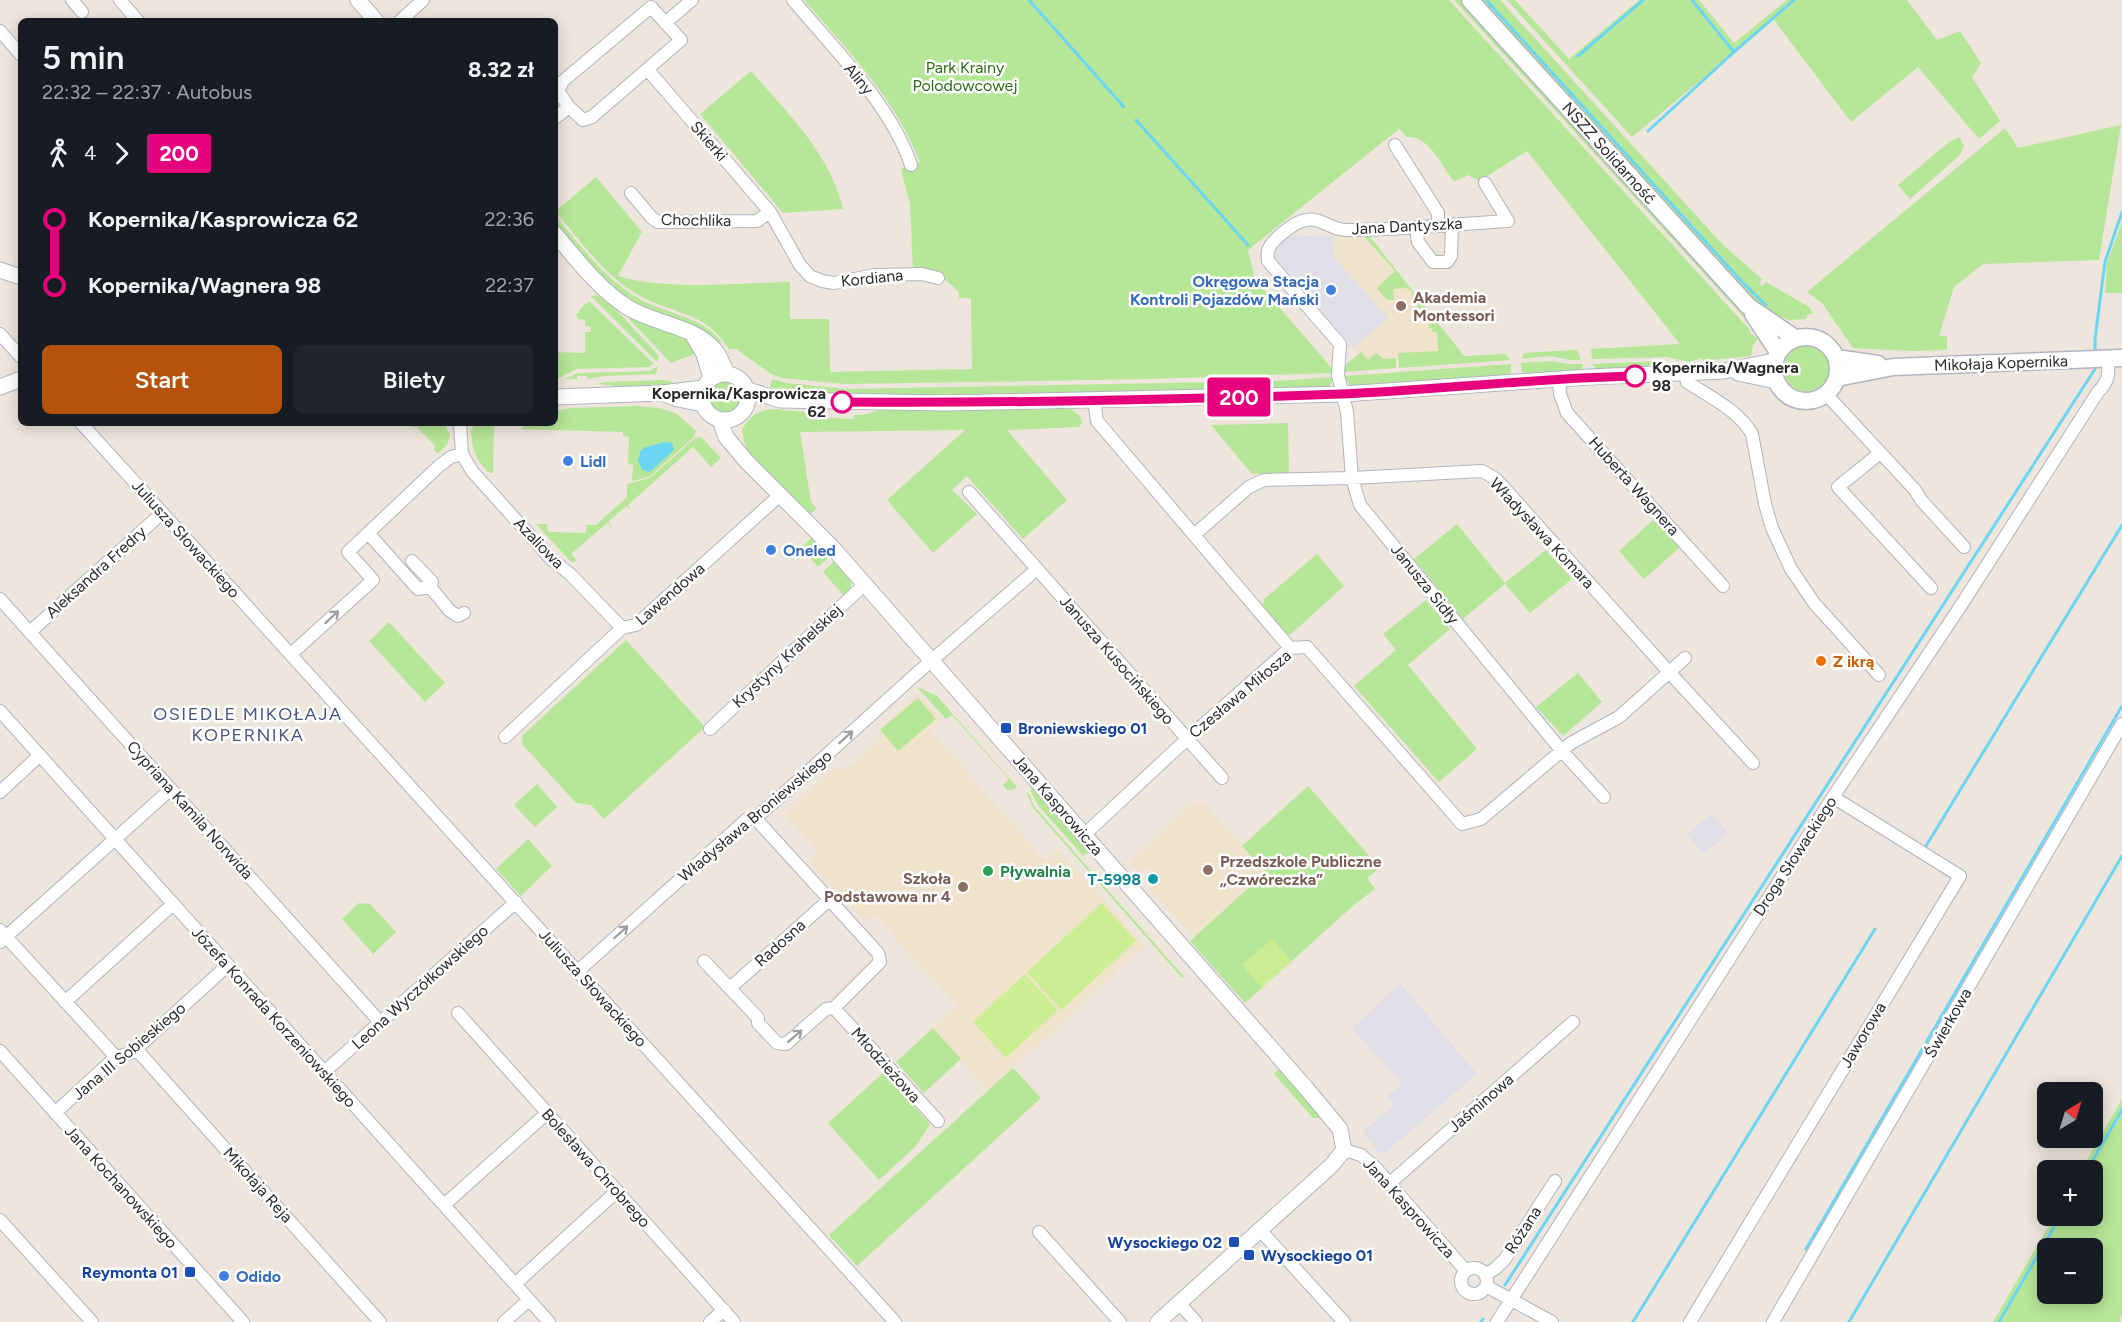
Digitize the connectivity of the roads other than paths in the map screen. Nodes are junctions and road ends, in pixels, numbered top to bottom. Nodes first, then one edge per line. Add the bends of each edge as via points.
1 (72, 0) edge
2 (120, 0) edge
3 (358, 0) edge
4 (423, 0) edge
5 (692, 0) edge
6 (793, 0) edge
7 (1470, 0) edge
8 (649, 3) edge
9 (82, 12) dead end
10 (135, 18) edge
11 (373, 18) edge
12 (403, 18) edge
13 (665, 23) junction
14 (0, 31) edge
15 (18, 52) edge
16 (648, 70) junction
17 (569, 107) junction
18 (558, 116) edge
19 (1395, 146) dead end
20 (911, 165) dead end
21 (1485, 183) dead end
22 (632, 193) dead end
23 (770, 212) junction
24 (1452, 224) junction
25 (1438, 225) junction
26 (1416, 226) junction
27 (558, 238) edge
28 (0, 270) edge
29 (18, 276) edge
30 (938, 278) dead end
31 (1748, 306) junction
32 (0, 334) edge
33 (692, 334) junction
34 (1795, 338) junction
35 (18, 354) edge
36 (1776, 356) junction
37 (1836, 358) junction
38 (2115, 358) edge
39 (1893, 367) junction
40 (1724, 371) junction
41 (727, 374) junction
42 (1685, 374) junction
43 (1837, 378) junction
44 (18, 379) edge
45 (1559, 379) junction
46 (1776, 381) junction
47 (707, 383) junction
48 (0, 387) edge
49 (748, 390) junction
50 (662, 393) junction
51 (1343, 394) junction
52 (1826, 394) junction
53 (558, 397) edge
54 (780, 400) junction
55 (1094, 400) junction
56 (702, 404) junction
57 (747, 406) junction
58 (727, 420) junction
59 (84, 426) edge
60 (460, 426) edge
61 (462, 453) junction
62 (1880, 453) junction
63 (1352, 478) junction
64 (969, 492) dead end
65 (780, 495) junction
66 (162, 513) junction
67 (368, 533) junction
68 (1194, 535) junction
69 (1964, 547) dead end
70 (412, 561) dead end
71 (1037, 569) junction
72 (865, 584) junction
73 (1723, 586) dead end
74 (430, 587) junction
75 (1931, 588) dead end
76 (0, 599) edge
77 (465, 613) dead end
78 (622, 628) junction
79 (30, 632) junction
80 (1290, 648) junction
81 (291, 654) junction
82 (1685, 658) dead end
83 (931, 660) junction
84 (1669, 672) junction
85 (1879, 675) dead end
86 (0, 711) edge
87 (2122, 724) edge
88 (710, 729) dead end
89 (505, 737) dead end
90 (1186, 739) junction
91 (1561, 750) junction
92 (40, 755) junction
93 (1753, 763) dead end
94 (1222, 778) dead end
95 (171, 789) junction
96 (0, 792) edge
97 (1604, 796) dead end
98 (1833, 797) junction
99 (755, 818) junction
100 (1084, 835) junction
101 (115, 839) junction
102 (829, 900) junction
103 (516, 902) junction
104 (173, 904) junction
105 (2, 936) edge
106 (704, 961) dead end
107 (228, 965) junction
108 (578, 971) junction
109 (730, 988) junction
110 (65, 1002) junction
111 (834, 1008) junction
112 (458, 1013) dead end
113 (380, 1022) junction
114 (1573, 1022) dead end
115 (136, 1049) junction
116 (0, 1051) edge
117 (116, 1057) junction
118 (324, 1072) junction
119 (56, 1113) junction
120 (547, 1113) junction
121 (938, 1121) dead end
122 (1344, 1150) junction
123 (1555, 1180) dead end
124 (1390, 1183) junction
125 (617, 1191) junction
126 (444, 1205) junction
127 (0, 1220) edge
128 (1260, 1230) junction
129 (1039, 1232) dead end
130 (1466, 1271) junction
131 (1485, 1280) junction
132 (515, 1284) junction
133 (1511, 1299) junction
134 (529, 1300) junction
135 (1179, 1303) junction
136 (723, 1310) junction
137 (92, 1322) edge
138 (243, 1322) edge
139 (380, 1322) edge
140 (504, 1322) edge
141 (549, 1322) edge
142 (710, 1322) edge
143 (735, 1322) edge
144 (895, 1322) edge
145 (1120, 1322) edge
146 (1158, 1322) edge
147 (1196, 1322) edge
148 (1344, 1322) edge
149 (1497, 1322) edge
150 (1552, 1322) edge
151 (1690, 1322) edge
152 (1773, 1322) edge

1 - 9 street
2 - 10 street
3 - 11 street
4 - 12 street
5 - 13 street
6 - 20 street, Aliny via 883,109 903,142
7 - 31 main road, NSZZ Solidarność
8 - 13 street
8 - 17 street via 563,81 558,91
13 - 16 street via 681,40
14 - 15 street
16 - 17 street via 592,117 584,120
16 - 23 street, Skierki
17 - 18 street
19 - 25 street via 1438,213
21 - 24 street, Jana Dantyszka via 1508,221
22 - 23 street, Chochlika via 658,222 757,221
23 - 30 street, Kordiana via 800,265 810,276 822,281 834,283 902,274
24 - 25 street, Jana Dantyszka
24 - 26 street via 1448,262 1433,262 1418,242
25 - 26 street, Jana Dantyszka
26 - 51 street, Jana Dantyszka via 1343,230 1317,220 1299,221 1267,252 1273,268 1340,344 1338,375
27 - 33 street via 614,298 638,313
28 - 29 street
31 - 34 main road, NSZZ Solidarność
31 - 36 main road, NSZZ Solidarność
32 - 35 street
33 - 41 street via 715,350
33 - 47 street via 704,354
34 - 36 main road
34 - 37 main road via 1818,339
36 - 40 street
36 - 46 main road
37 - 39 main road, Mikołaja Kopernika
37 - 43 main road
38 - 39 main road, Mikołaja Kopernika
38 - 98 street, Droga Słowackiego via 2099,380 2098,392 1960,607
39 - 43 main road, Mikołaja Kopernika
40 - 42 street
40 - 46 street
41 - 47 street
41 - 49 street via 740,379
42 - 45 street
42 - 85 street via 1687,382 1747,425 1772,528 1791,569 1814,603
43 - 52 main road
44 - 48 street
45 - 51 street
45 - 73 street, Huberta Wagnera via 1568,412
46 - 52 main road via 1781,390 1797,400 1807,402
47 - 50 street
47 - 56 street
49 - 54 street
49 - 57 street
50 - 53 street
50 - 56 street
51 - 55 street
51 - 63 street, Janusza Sidły
52 - 62 street
54 - 55 street
54 - 57 street
55 - 68 street via 1097,421
56 - 58 street via 712,417
57 - 58 street
58 - 65 street, Jana Kasprowicza via 736,449
59 - 66 street, Juliusza Słowackiego
60 - 61 street, Azaliowa
61 - 67 street via 439,466
61 - 78 street, Azaliowa via 472,471 551,559
62 - 69 street via 1919,486 1921,500
62 - 75 street via 1838,487
63 - 68 street, Władysława Komara via 1257,482
63 - 84 street, Władysława Komara via 1474,470 1490,475
63 - 91 street, Janusza Sidły via 1360,505
64 - 71 street, Janusza Kusocińskiego
65 - 72 street, Jana Kasprowicza
65 - 78 street, Lawendowa via 636,625
66 - 79 street, Aleksandra Fredry
66 - 81 street, Juliusza Słowackiego
67 - 74 street via 418,589
81 -> 67 street via 373,580 348,552
68 - 80 street
70 - 74 street via 432,582
71 - 83 street
71 - 90 street, Janusza Kusocińskiego
72 - 83 street, Jana Kasprowicza
72 - 88 street, Krystyny Krahelskiej
74 - 77 street via 455,615
76 - 79 street, Cypriana Kamila Norwida
78 - 89 street, Lawendowa
79 - 95 street, Cypriana Kamila Norwida
80 - 90 street, Czesława Miłosza
80 - 91 street, Czesława Miłosza via 1307,647 1462,824 1481,819
81 - 103 street, Juliusza Słowackiego
82 - 84 street
99 -> 83 street, Władysława Broniewskiego
83 - 100 street, Jana Kasprowicza
84 - 91 street via 1619,717
84 - 93 street, Władysława Komara
86 - 92 street, Józefa Konrada Korzeniowskiego
87 - 152 street, Świerkowa
90 - 94 street, Janusza Kusocińskiego
90 - 100 street, Czesława Miłosza
91 - 97 street, Janusza Sidły
92 - 96 street
92 - 101 street, Józefa Konrada Korzeniowskiego
95 - 101 street
95 - 113 street, Cypriana Kamila Norwida
98 - 133 street, Droga Słowackiego
98 - 151 street, Jaworowa via 1960,876
99 - 102 street
108 -> 99 street, Władysława Broniewskiego via 746,820
100 - 122 street, Jana Kasprowicza via 1328,1114 1340,1129
101 - 104 street, Józefa Konrada Korzeniowskiego
101 - 105 street
102 - 109 street, Radosna
102 - 111 street via 880,958 878,965
103 - 108 street, Juliusza Słowackiego
103 - 113 street, Leona Wyczółkowskiego
104 - 107 street, Józefa Konrada Korzeniowskiego
104 - 110 street
105 - 110 street
106 - 109 street
107 - 115 street, Jana III Sobieskiego
107 - 118 street, Józefa Konrada Korzeniowskiego
108 - 144 street, Juliusza Słowackiego
109 -> 111 street via 777,1043 786,1044 826,1009
110 - 117 street
111 - 121 street, Młodzieżowa
112 - 120 street, Bolesława Chrobrego
113 - 118 street, Leona Wyczółkowskiego
114 - 124 street, Jaśminowa
115 - 117 street, Jana III Sobieskiego
115 - 139 street, Mikołaja Reja
116 - 119 street, Jana Kochanowskiego
117 - 119 street, Jana III Sobieskiego
118 - 126 street, Józefa Konrada Korzeniowskiego
119 - 138 street, Jana Kochanowskiego
120 - 125 street, Bolesława Chrobrego
120 - 126 street
122 - 124 street, Jana Kasprowicza via 1368,1160
122 - 128 street
123 - 131 street, Różana via 1502,1262
124 - 130 street, Jana Kasprowicza
125 - 132 street
125 - 136 street, Bolesława Chrobrego
126 - 132 street, Józefa Konrada Korzeniowskiego
127 - 137 street
128 - 135 street
128 - 148 street
129 - 145 street
130 - 131 street via 1476,1268
130 - 131 street via 1461,1281 1466,1291 1477,1293
131 - 133 street
132 - 134 street, Józefa Konrada Korzeniowskiego
133 - 149 street, Droga Słowackiego
133 - 150 street
134 - 140 street
134 - 141 street, Józefa Konrada Korzeniowskiego
135 - 146 street
135 - 147 street
136 - 142 street
136 - 143 street, Bolesława Chrobrego

